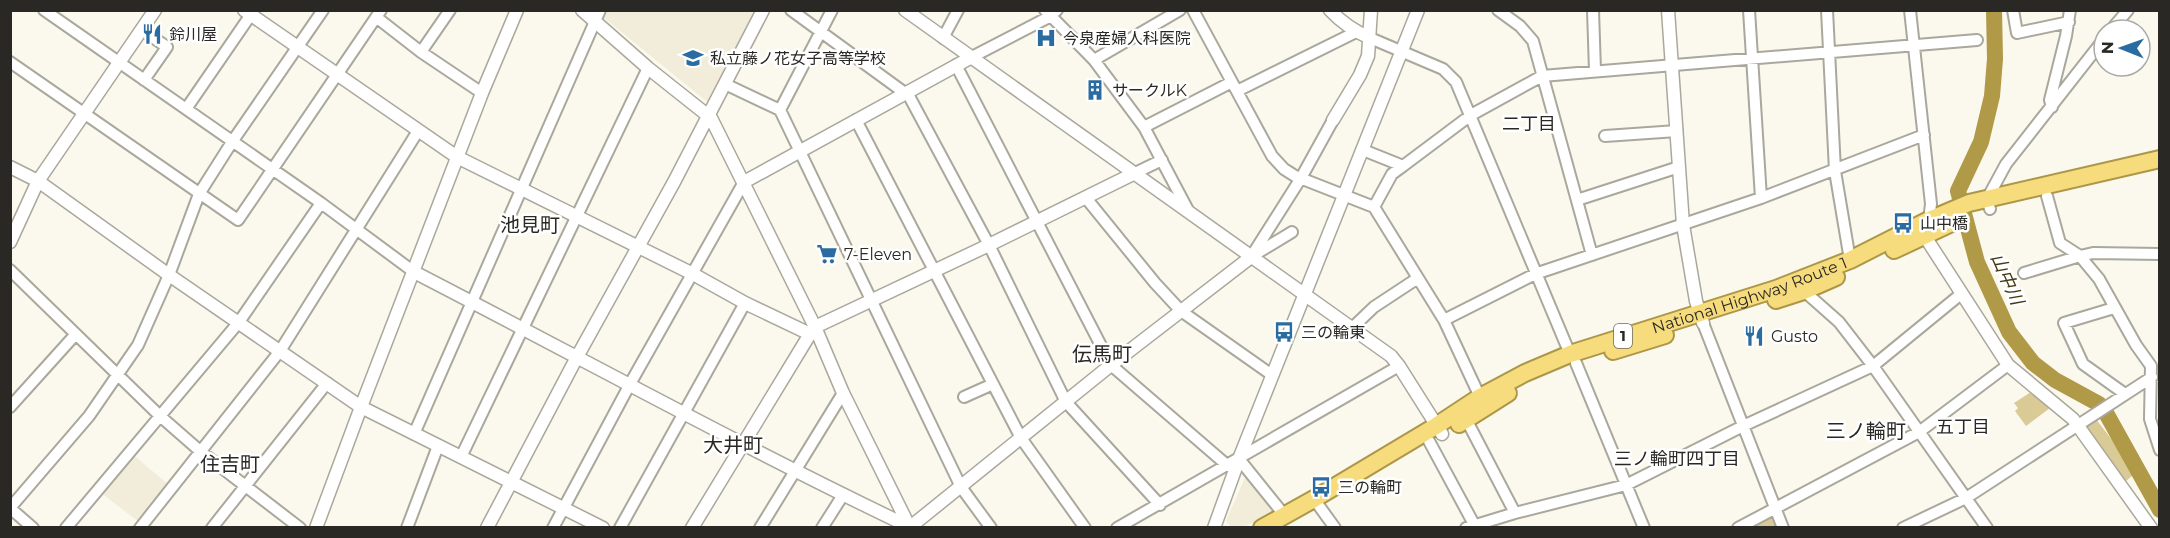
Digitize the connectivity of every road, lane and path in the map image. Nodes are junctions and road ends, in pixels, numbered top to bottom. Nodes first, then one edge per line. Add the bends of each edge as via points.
1 (155, 10) edge
2 (323, 10) edge
3 (450, 10) edge
4 (517, 10) edge
5 (582, 10) edge
6 (763, 10) edge
7 (791, 10) edge
8 (832, 10) edge
9 (905, 10) edge
10 (958, 10) edge
11 (1180, 10) edge
12 (1193, 10) edge
13 (1330, 10) edge
14 (1371, 10) edge
15 (1418, 10) edge
16 (1593, 10) edge
17 (1668, 10) edge
18 (1749, 10) edge
19 (1827, 10) edge
20 (1910, 10) edge
21 (2013, 10) edge
22 (49, 12) edge
23 (250, 12) edge
24 (1504, 12) edge
25 (1050, 13) edge
26 (378, 14) edge
27 (597, 15) edge
28 (2070, 16) edge
29 (142, 30) junction
30 (822, 32) junction
31 (1356, 32) junction
32 (943, 38) junction
33 (1370, 38) junction
34 (1977, 40) dead end
35 (1914, 45) junction
36 (298, 48) junction
37 (1829, 51) junction
38 (421, 52) junction
39 (1402, 52) junction
40 (2092, 55) edge
41 (970, 58) junction
42 (1752, 58) junction
43 (1094, 60) junction
44 (10, 62) edge
45 (120, 63) junction
46 (956, 65) junction
47 (1672, 66) junction
48 (648, 68) junction
49 (1595, 71) junction
50 (338, 75) junction
51 (1542, 76) junction
52 (144, 80) junction
53 (725, 84) junction
54 (1234, 87) junction
55 (906, 92) junction
56 (483, 93) junction
57 (2052, 107) junction
58 (186, 109) junction
59 (780, 110) junction
60 (84, 113) junction
61 (708, 115) junction
62 (1471, 115) junction
63 (856, 120) junction
64 (1333, 120) joint
65 (1144, 127) junction
66 (418, 131) junction
67 (1677, 132) junction
68 (1924, 135) junction
69 (1605, 136) dead end
70 (232, 142) junction
71 (1363, 150) junction
72 (801, 151) junction
73 (457, 157) junction
74 (2160, 159) edge
75 (1162, 160) junction
76 (1403, 166) junction
77 (10, 167) edge
78 (1679, 167) junction
79 (273, 170) junction
80 (2160, 170) edge
81 (1835, 171) junction
82 (1133, 174) junction
83 (1301, 178) junction
84 (38, 181) junction
85 (744, 182) junction
86 (521, 189) junction
87 (199, 194) junction
88 (1346, 195) junction
89 (2047, 196) junction
90 (1086, 198) junction
91 (1761, 198) junction
92 (1577, 200) junction
93 (321, 203) junction
94 (1989, 204) junction
95 (1374, 207) junction
96 (1189, 212) junction
97 (578, 217) junction
98 (1038, 221) junction
99 (1683, 225) junction
100 (13, 227) edge
101 (1927, 228) junction
102 (357, 230) junction
103 (1292, 232) dead end
104 (10, 242) edge
105 (989, 245) junction
106 (638, 246) junction
107 (2160, 254) edge
108 (1592, 255) junction
109 (2080, 256) junction
110 (1251, 257) junction
111 (1850, 260) junction
112 (10, 270) edge
113 (935, 270) junction
114 (414, 272) junction
115 (2024, 273) dead end
116 (693, 274) junction
117 (1535, 274) junction
118 (169, 275) junction
119 (1418, 278) junction
120 (1804, 291) junction
121 (1961, 294) junction
122 (1305, 295) junction
123 (873, 300) junction
124 (472, 302) junction
125 (745, 303) junction
126 (2114, 308) junction
127 (1181, 310) junction
128 (1701, 318) junction
129 (1444, 320) junction
130 (239, 322) junction
131 (1352, 328) junction
132 (524, 330) junction
133 (812, 331) junction
134 (75, 334) junction
135 (280, 351) junction
136 (577, 357) junction
137 (1573, 358) junction
138 (1112, 365) junction
139 (2008, 365) junction
140 (1400, 366) junction
141 (1873, 366) junction
142 (2154, 370) edge
143 (116, 375) junction
144 (1272, 375) junction
145 (327, 383) junction
146 (630, 384) junction
147 (993, 384) junction
148 (843, 393) junction
149 (2125, 394) junction
150 (964, 397) dead end
151 (1480, 397) junction
152 (1066, 402) junction
153 (10, 407) edge
154 (361, 407) junction
155 (682, 413) junction
156 (160, 416) junction
157 (1466, 419) junction
158 (2077, 424) junction
159 (1743, 426) junction
160 (1919, 432) junction
161 (414, 434) junction
162 (1436, 434) junction
163 (2157, 437) edge
164 (1021, 438) junction
165 (743, 444) junction
166 (438, 446) junction
167 (2160, 450) edge
168 (200, 451) junction
169 (461, 457) junction
170 (1233, 463) junction
171 (795, 470) junction
172 (509, 482) junction
173 (1626, 484) junction
174 (245, 485) junction
175 (961, 487) junction
176 (843, 495) junction
177 (1966, 498) junction
178 (1318, 503) junction
179 (1160, 505) junction
180 (11, 508) edge
181 (564, 508) junction
182 (1776, 509) junction
183 (1515, 513) junction
184 (1285, 522) edge
185 (294, 526) edge
186 (910, 527) edge
187 (1472, 527) edge
188 (33, 528) edge
189 (66, 528) edge
190 (140, 528) edge
191 (212, 528) edge
192 (316, 528) edge
193 (407, 528) edge
194 (487, 528) edge
195 (553, 528) edge
196 (603, 528) edge
197 (620, 528) edge
198 (692, 528) edge
199 (760, 528) edge
200 (822, 528) edge
201 (991, 528) edge
202 (1085, 528) edge
203 (1117, 528) edge
204 (1214, 528) edge
205 (1262, 528) edge
206 (1335, 528) edge
207 (1644, 528) edge
208 (1738, 528) edge
209 (1783, 528) edge
210 (1903, 528) edge
211 (1987, 528) edge
212 (2151, 528) edge

1 - 29 street
2 - 36 street
3 - 38 street
4 - 56 street
5 - 27 street
6 - 53 street
7 - 30 street
8 - 30 street
9 - 32 street
10 - 32 street
11 - 43 street
12 - 54 street
13 - 31 street
14 - 33 street
15 - 39 street
16 - 49 street
17 - 47 street
18 - 42 street
19 - 37 street
20 - 35 street
21 - 28 street via 2017,33
22 - 45 street
23 - 36 street
23 - 58 street
24 - 51 street via 1533,41
25 - 41 street
25 - 43 street
26 - 38 street
26 - 50 street
27 - 48 street
27 - 86 street
28 - 57 street via 2050,100
29 - 45 street
29 - 52 street via 167,47
30 - 55 street
30 - 59 street
31 - 33 street
31 - 54 street
32 - 41 street
33 - 39 street
33 - 64 street via 1360,75
34 - 35 street
35 - 37 street
35 - 68 street
36 - 50 street
36 - 70 street
37 - 42 street
37 - 81 street
38 - 56 street
39 - 62 street via 1443,69 1453,78
39 - 71 street
40 - 57 street
41 - 46 street
41 - 82 street
42 - 47 street
42 - 91 street
43 - 65 street
44 - 60 street
45 - 52 street
45 - 60 street
46 - 55 street
46 - 98 street
47 - 49 street
47 - 67 street
48 - 61 street
48 - 97 street
49 - 51 street
50 - 66 street
50 - 79 street
51 - 62 street
51 - 92 street
52 - 58 street
53 - 59 street
53 - 61 street
54 - 65 street
54 - 83 street via 1272,156 1284,169
55 - 63 street
55 - 105 street
56 - 73 street
57 - 94 street via 2006,164
58 - 70 street
59 - 72 street
60 - 84 street
60 - 87 street
61 - 85 street
61 - 106 street
62 - 76 street
62 - 117 street
63 - 72 street
63 - 113 street
64 - 83 street
65 - 75 street
66 - 73 street
66 - 102 street
67 - 69 street
67 - 78 street
68 - 81 street
68 - 101 street via 1931,204
70 - 79 street
70 - 87 street
71 - 76 street
71 - 88 street
72 - 85 street
72 - 123 street
73 - 86 street
73 - 114 street
74 - 94 highway, National Highway Route 1 / 1
75 - 82 street
75 - 96 street
76 - 95 street via 1392,174
77 - 84 street
78 - 92 street
78 - 99 street
79 - 87 street via 238,220
79 - 93 street
80 - 89 highway, National Highway Route 1 / 1
81 - 91 street
81 - 111 street
82 - 90 street
82 - 96 street
83 - 88 street
83 - 110 street
84 - 100 street
84 - 118 street
85 - 116 street
85 - 133 street
86 - 97 street
86 - 124 street
87 - 118 street
88 - 95 street
88 - 122 street
89 - 94 highway, National Highway Route 1 / 1
89 - 109 street via 2060,243
90 - 98 street
90 - 127 street via 1155,284
91 - 99 street
92 - 108 street
93 - 102 street
93 - 130 street
94 - 101 highway, National Highway Route 1 / 1
95 - 119 street
96 - 110 street
97 - 106 street
97 - 132 street
98 - 105 street
98 - 138 street
99 - 108 street
99 - 128 street
100 - 104 street
101 - 111 highway, National Highway Route 1 / 1
101 - 120 highway, National Highway Route 1 / 1
101 - 121 street
102 - 114 street
102 - 135 street
103 - 110 street
105 - 113 street
105 - 152 street
106 - 116 street
106 - 136 street
107 - 109 street
108 - 117 street
109 - 115 street
109 - 126 street
110 - 122 street
110 - 127 street
111 - 128 highway, National Highway Route 1 / 1
112 - 134 street
113 - 123 street
113 - 147 street
114 - 124 street
114 - 154 street
116 - 125 street
116 - 146 street
117 - 129 street
117 - 137 street
118 - 130 street
118 - 143 street via 138,345
119 - 129 street
119 - 131 street via 1374,307
120 - 128 highway, National Highway Route 1 / 1
120 - 141 street via 1839,322
121 - 139 street
121 - 141 street
122 - 131 street
122 - 144 street
123 - 133 street
123 - 175 street
124 - 132 street
124 - 161 street
125 - 133 street
125 - 155 street
126 - 142 street
126 - 149 street via 2064,323 2082,364
127 - 138 street
127 - 144 street
128 - 137 highway, National Highway Route 1 / 1
128 - 159 street
129 - 151 street
130 - 135 street
130 - 156 street
131 - 140 street
132 - 136 street
132 - 169 street
133 - 148 street
133 - 165 street
134 - 143 street
134 - 153 street
135 - 145 street
135 - 168 street
136 - 146 street
136 - 172 street
137 - 151 highway, National Highway Route 1 / 1 via 1525,373
137 - 157 highway, National Highway Route 1 / 1
137 - 173 street
138 - 152 street
138 - 170 street
139 - 158 street
139 - 160 street
140 - 162 street
140 - 170 street
141 - 159 street
141 - 160 street
142 - 149 street
142 - 163 street via 2150,418
143 - 156 street
143 - 180 street via 89,416
144 - 170 street
145 - 154 street
145 - 174 street
146 - 155 street
146 - 181 street
147 - 150 street
147 - 164 street
148 - 171 street
148 - 186 street
149 - 158 street
151 - 162 highway, National Highway Route 1 / 1
152 - 164 street
152 - 179 street
154 - 161 street
154 - 192 street
155 - 165 street
155 - 197 street
156 - 168 street
156 - 189 street
157 - 162 highway, National Highway Route 1 / 1
157 - 183 street
158 - 177 street
158 - 212 street
159 - 173 street
159 - 182 street
160 - 177 street
160 - 182 street
161 - 166 street
162 - 178 highway, National Highway Route 1 / 1
162 - 187 street
163 - 167 street
164 - 175 street
164 - 202 street
165 - 171 street
165 - 198 street
166 - 169 street
166 - 193 street
168 - 174 street
168 - 190 street
169 - 172 street
170 - 179 street
170 - 184 street
170 - 204 street
171 - 176 street
171 - 199 street
172 - 181 street
172 - 194 street
173 - 183 street
173 - 207 street
174 - 185 street
174 - 191 street
175 - 186 street
175 - 201 street
176 - 186 street
176 - 200 street
177 - 210 street
177 - 211 street
178 - 184 highway, National Highway Route 1 / 1
178 - 206 street
179 - 203 street
180 - 188 street
181 - 195 street
181 - 196 street
182 - 208 street
182 - 209 street
183 - 187 street
184 - 205 highway, National Highway Route 1 / 1

